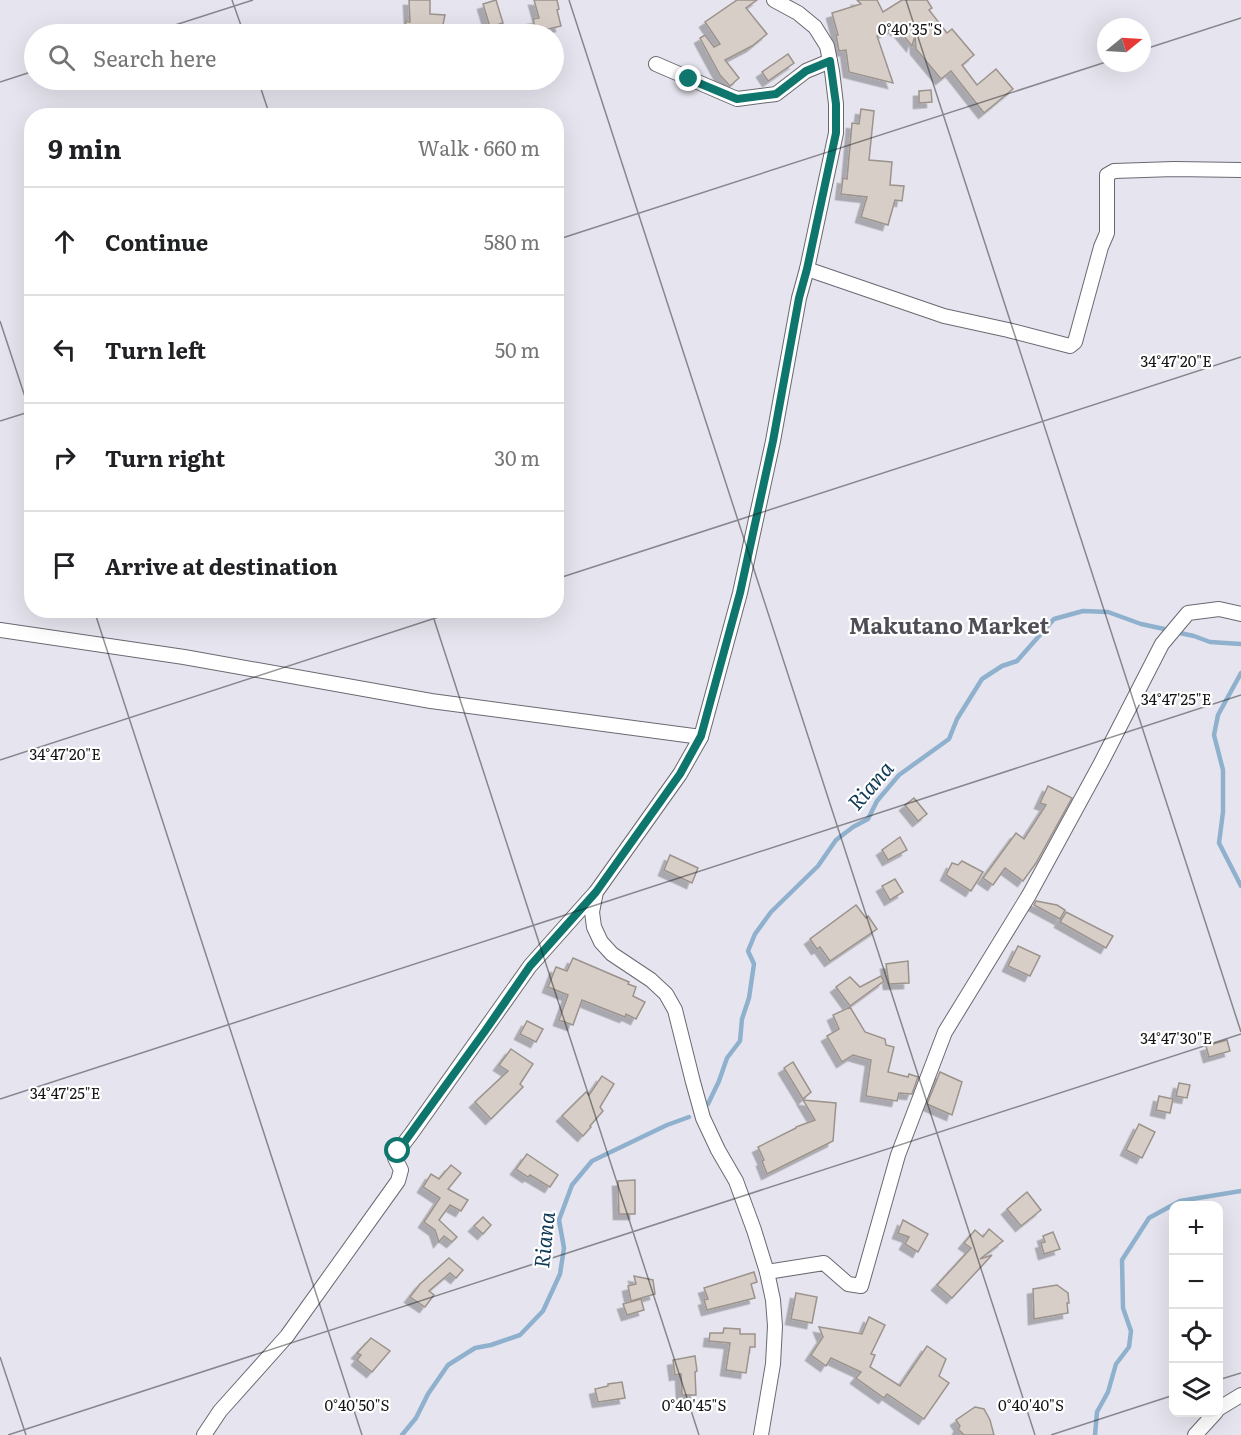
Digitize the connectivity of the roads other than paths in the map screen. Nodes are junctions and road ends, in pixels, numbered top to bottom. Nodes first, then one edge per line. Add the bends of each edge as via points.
1 (774, 0) edge
2 (830, 61) junction
3 (656, 64) dead end
4 (1241, 170) edge
5 (807, 269) junction
6 (1241, 614) edge
7 (0, 630) edge
8 (701, 736) junction
9 (596, 892) junction
10 (767, 1272) junction
11 (1241, 1395) edge
12 (1223, 1407) edge
13 (1212, 1417) edge
14 (204, 1435) edge
15 (761, 1435) edge
16 (1195, 1435) edge

1 - 2 street via 815,27 827,46
2 - 3 street via 806,71 776,94 737,99
2 - 5 street via 836,133
4 - 5 street via 1114,171 1107,175 1107,233 1075,342 1070,346 944,316
5 - 8 street via 740,593
6 - 10 street via 1219,609 1188,613 1162,644 1029,895 945,1032 898,1155 861,1286 848,1284 824,1263
7 - 8 street via 184,657 431,701
8 - 9 street via 680,774
9 - 10 street via 592,912 601,942 651,980 675,1010 704,1118 736,1181
9 - 14 street via 530,966 398,1151 398,1181 287,1336 220,1411
10 - 15 street via 775,1326
11 - 12 street
13 - 16 street

